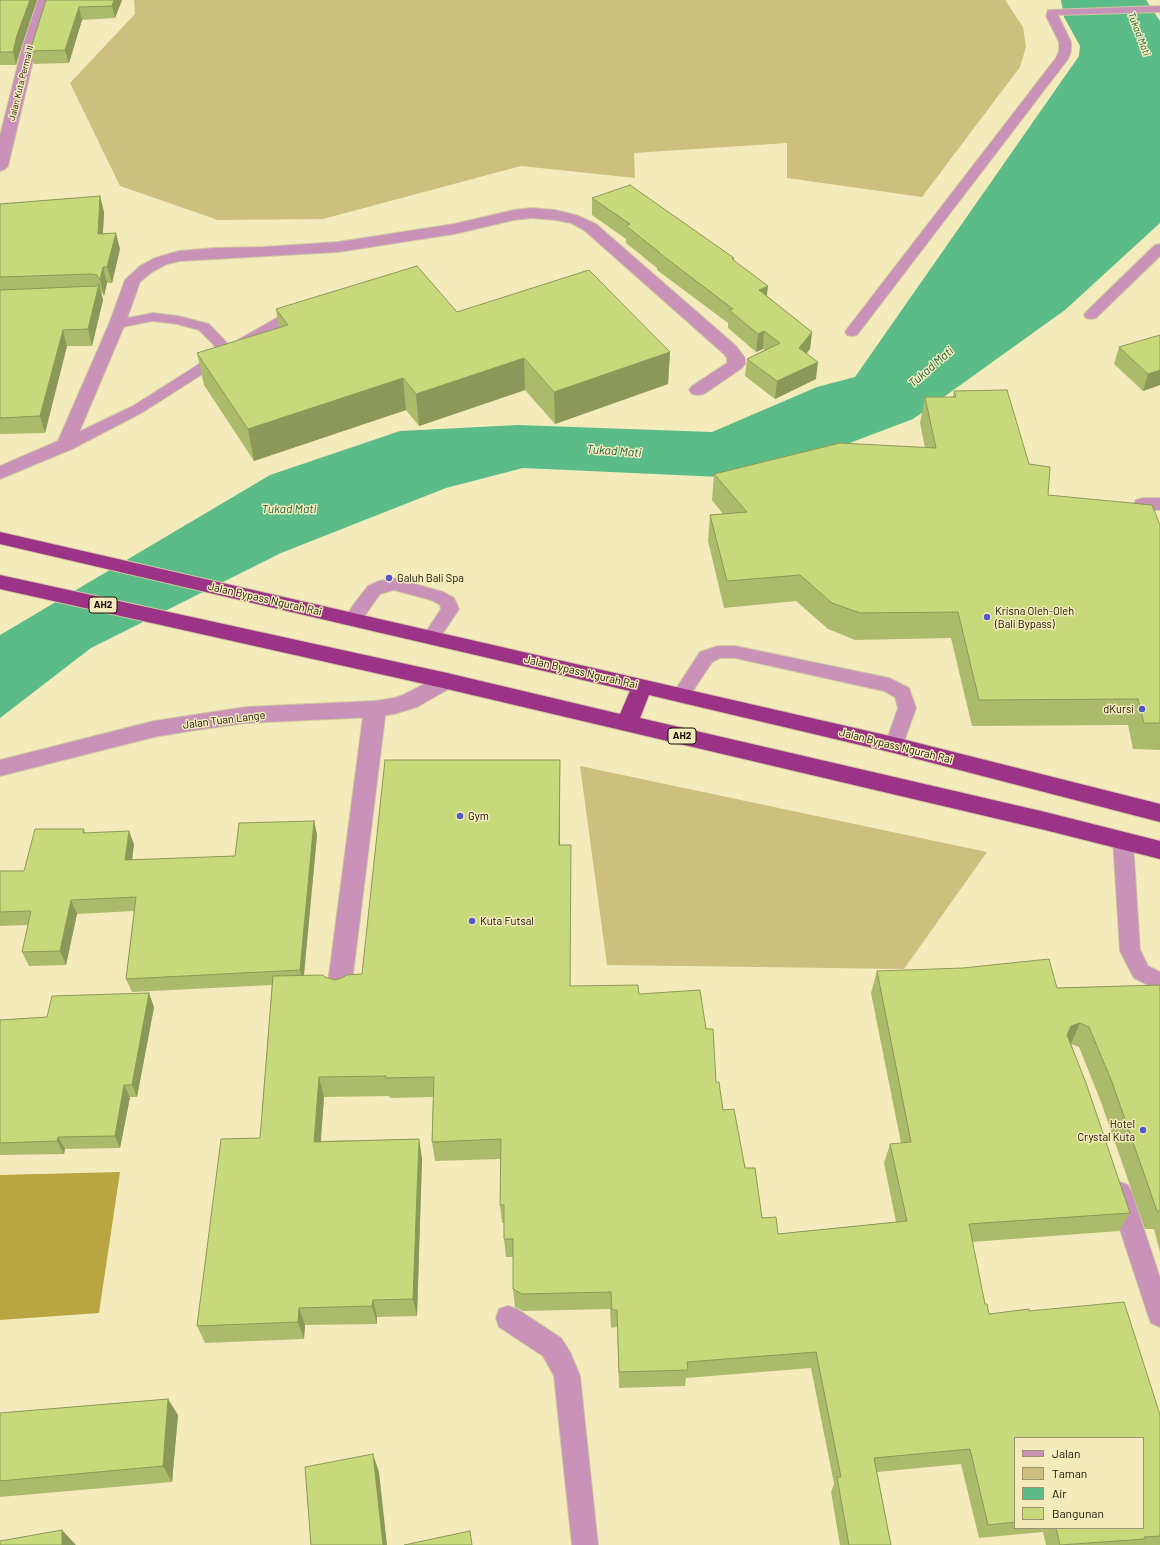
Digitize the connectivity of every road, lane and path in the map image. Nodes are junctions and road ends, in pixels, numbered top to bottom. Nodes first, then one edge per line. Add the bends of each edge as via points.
1 (45, 0) edge
2 (1159, 9) edge
3 (6, 118) edge
4 (0, 166) edge
5 (1160, 248) edge
6 (313, 308) edge
7 (1091, 315) dead end
8 (117, 324) junction
9 (852, 332) dead end
10 (226, 353) junction
11 (698, 390) dead end
12 (66, 445) junction
13 (0, 473) edge
14 (0, 538) edge
15 (2, 583) edge
16 (353, 620) junction
17 (431, 638) junction
18 (447, 680) junction
19 (642, 686) junction
20 (681, 695) junction
21 (375, 709) junction
22 (627, 723) junction
23 (894, 745) junction
24 (0, 768) edge
25 (1160, 813) edge
26 (1124, 841) junction
27 (1160, 850) edge
28 (1160, 982) edge
29 (339, 990) edge
30 (1114, 1174) edge
31 (1160, 1315) edge
32 (508, 1318) dead end
33 (585, 1545) edge

1 - 3 street, Jalan Kuta Permai II
2 - 9 lane via 1051,13 1065,42 1062,59
3 - 4 street, Jalan Kuta Permai II
5 - 7 lane
6 - 10 lane via 285,319
8 - 10 lane via 153,317 178,320 204,327
8 - 11 street via 133,280 161,261 179,256 338,247 454,229 514,215 555,215 576,220 590,227 730,350 736,358 736,364
8 - 12 street
10 - 12 lane via 138,409
12 - 13 street
14 - 16 highway, Jalan Bypass Ngurah Rai
15 - 18 highway, AH2
16 - 17 highway, Jalan Bypass Ngurah Rai
16 - 17 lane via 374,590 394,584 437,596 448,602 450,609
17 - 19 highway, Jalan Bypass Ngurah Rai
18 - 21 street, Jalan Tuan Lange via 410,701
18 - 22 highway, AH2
19 - 20 highway, Jalan Bypass Ngurah Rai
19 - 22 highway
20 - 23 highway, Jalan Bypass Ngurah Rai
20 - 23 lane via 706,657 724,652 735,652 890,685 903,693 907,708
21 - 24 street, Jalan Tuan Lange via 246,715 196,722 154,729
21 - 29 street
22 - 26 highway, AH2
23 - 25 highway, Jalan Bypass Ngurah Rai
26 - 27 highway, AH2
26 - 28 lane via 1130,951 1141,972
30 - 31 lane
32 - 33 lane via 552,1347 567,1376

